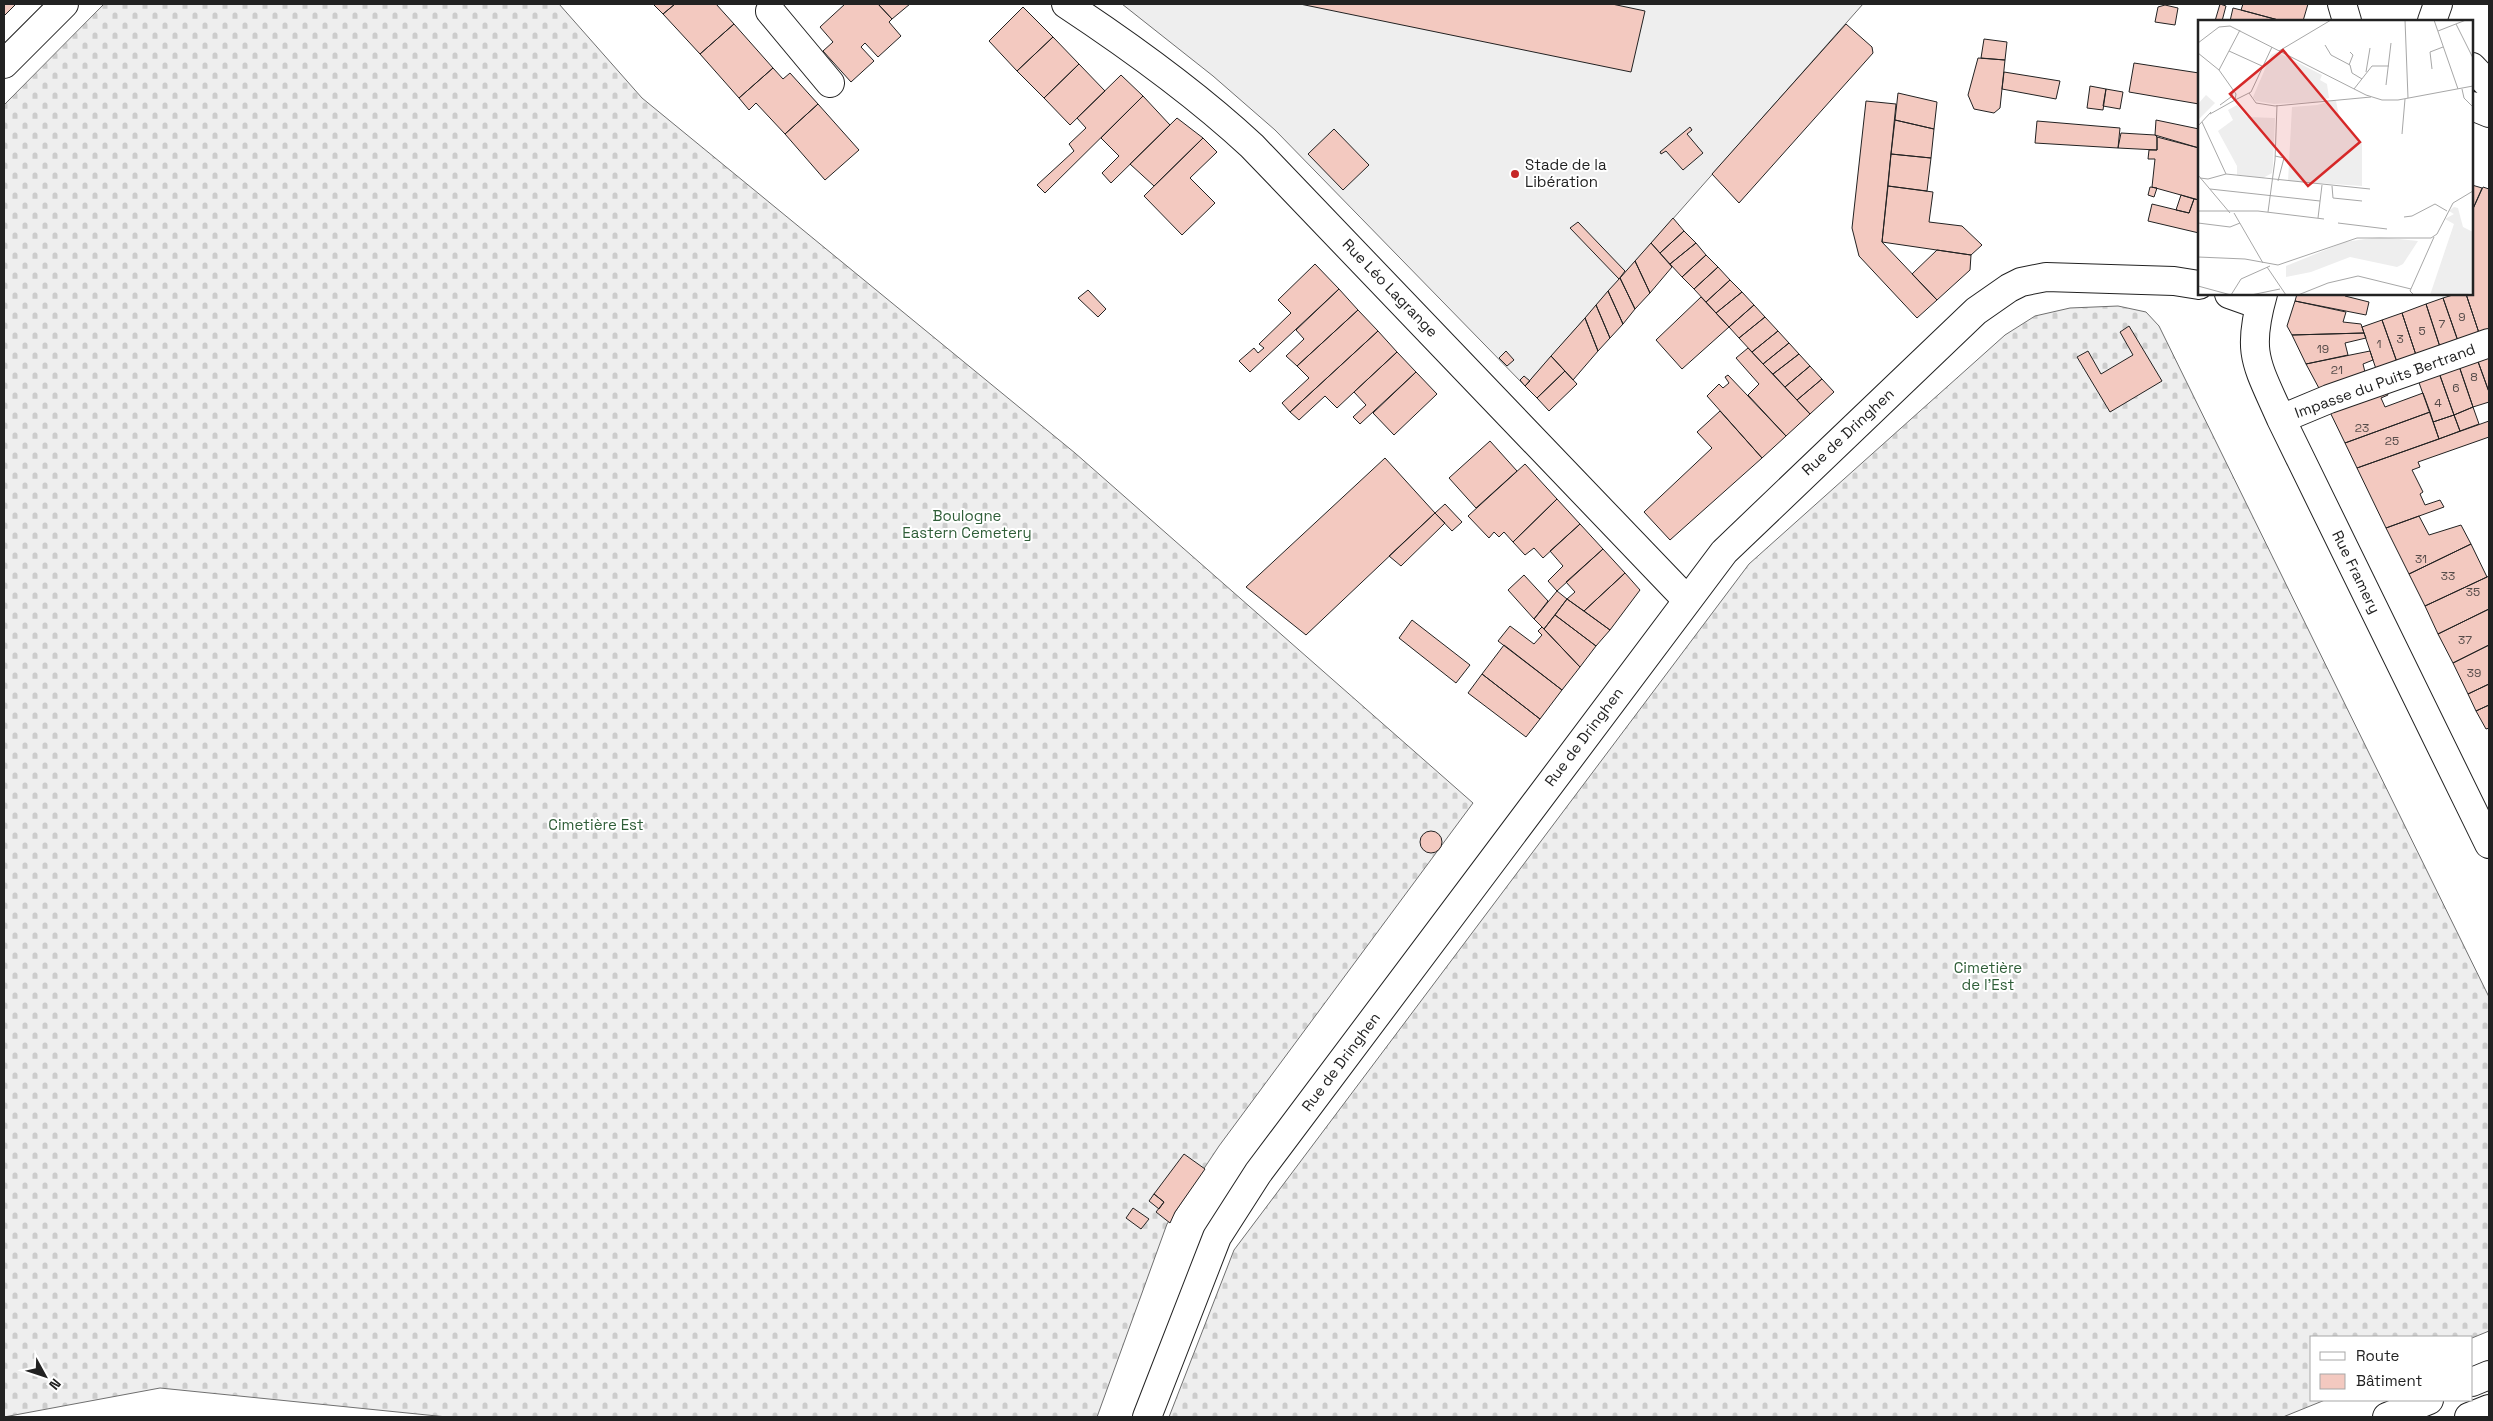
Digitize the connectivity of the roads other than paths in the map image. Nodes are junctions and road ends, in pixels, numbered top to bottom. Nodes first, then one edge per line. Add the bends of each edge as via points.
1 (64, 4) edge
2 (1066, 4) edge
3 (2341, 4) edge
4 (771, 6) edge
5 (2333, 20) edge
6 (2347, 20) edge
7 (4, 64) edge
8 (2473, 68) edge
9 (830, 83) dead end
10 (2489, 85) edge
11 (2473, 106) edge
12 (2489, 114) edge
13 (2198, 285) edge
14 (2235, 295) edge
15 (2261, 299) edge
16 (2489, 343) edge
17 (2281, 418) junction
18 (1688, 600) junction
19 (2489, 844) edge
20 (2489, 1375) edge
21 (2473, 1382) edge
22 (2427, 1401) edge
23 (2489, 1409) edge
24 (1147, 1417) edge
25 (2387, 1417) edge
26 (2469, 1417) edge

1 - 7 street
2 - 18 street, Rue Léo Lagrange via 1142,57 1252,146
3 - 5 street
3 - 6 street
4 - 9 street
8 - 10 street
11 - 12 street
13 - 18 street, Rue de Dringhen via 2174,281 2056,277 2021,282 1999,294 1976,311 1755,521 1724,552
14 - 15 street
15 - 17 street, Rue Framery via 2254,330 2256,360
16 - 17 street, Impasse du Puits Bertrand
17 - 19 street, Rue Framery
18 - 24 street, Rue de Dringhen via 1258,1173 1217,1237
20 - 21 street
22 - 25 street
23 - 26 street

